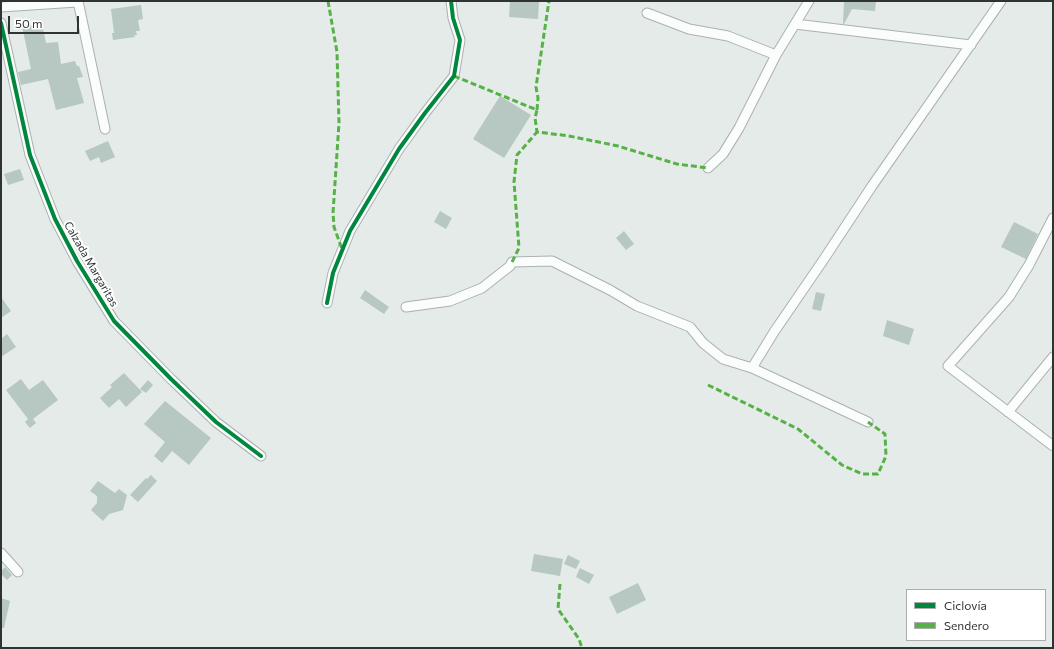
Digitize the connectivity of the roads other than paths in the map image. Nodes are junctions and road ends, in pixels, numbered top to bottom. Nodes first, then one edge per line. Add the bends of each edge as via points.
1 (451, 1) edge
2 (809, 1) edge
3 (1001, 1) edge
4 (78, 2) edge
5 (1, 7) edge
6 (647, 13) dead end
7 (1, 23) edge
8 (795, 24) junction
9 (972, 44) junction
10 (776, 55) junction
11 (105, 130) dead end
12 (708, 168) dead end
13 (1053, 218) edge
14 (327, 303) dead end
15 (406, 307) dead end
16 (1053, 357) edge
17 (752, 368) junction
18 (1008, 412) junction
19 (868, 422) dead end
20 (1053, 446) edge
21 (261, 456) dead end
22 (1, 553) edge
23 (18, 572) dead end

1 - 14 street via 460,40 454,76 399,150 350,231 333,273
2 - 8 street
3 - 9 street
4 - 5 street
4 - 11 street
6 - 10 street via 689,29 728,36
7 - 21 street, Calzada Margaritas via 30,156 55,219 77,261 114,321 216,422
8 - 9 street
8 - 10 street
9 - 17 street via 872,186
10 - 12 street via 739,128 723,154
13 - 18 street via 1009,297 948,366
15 - 17 street via 450,301 482,288 512,262 552,261 637,306 690,327 703,343 723,358
16 - 18 street
17 - 19 street
18 - 20 street
22 - 23 street

